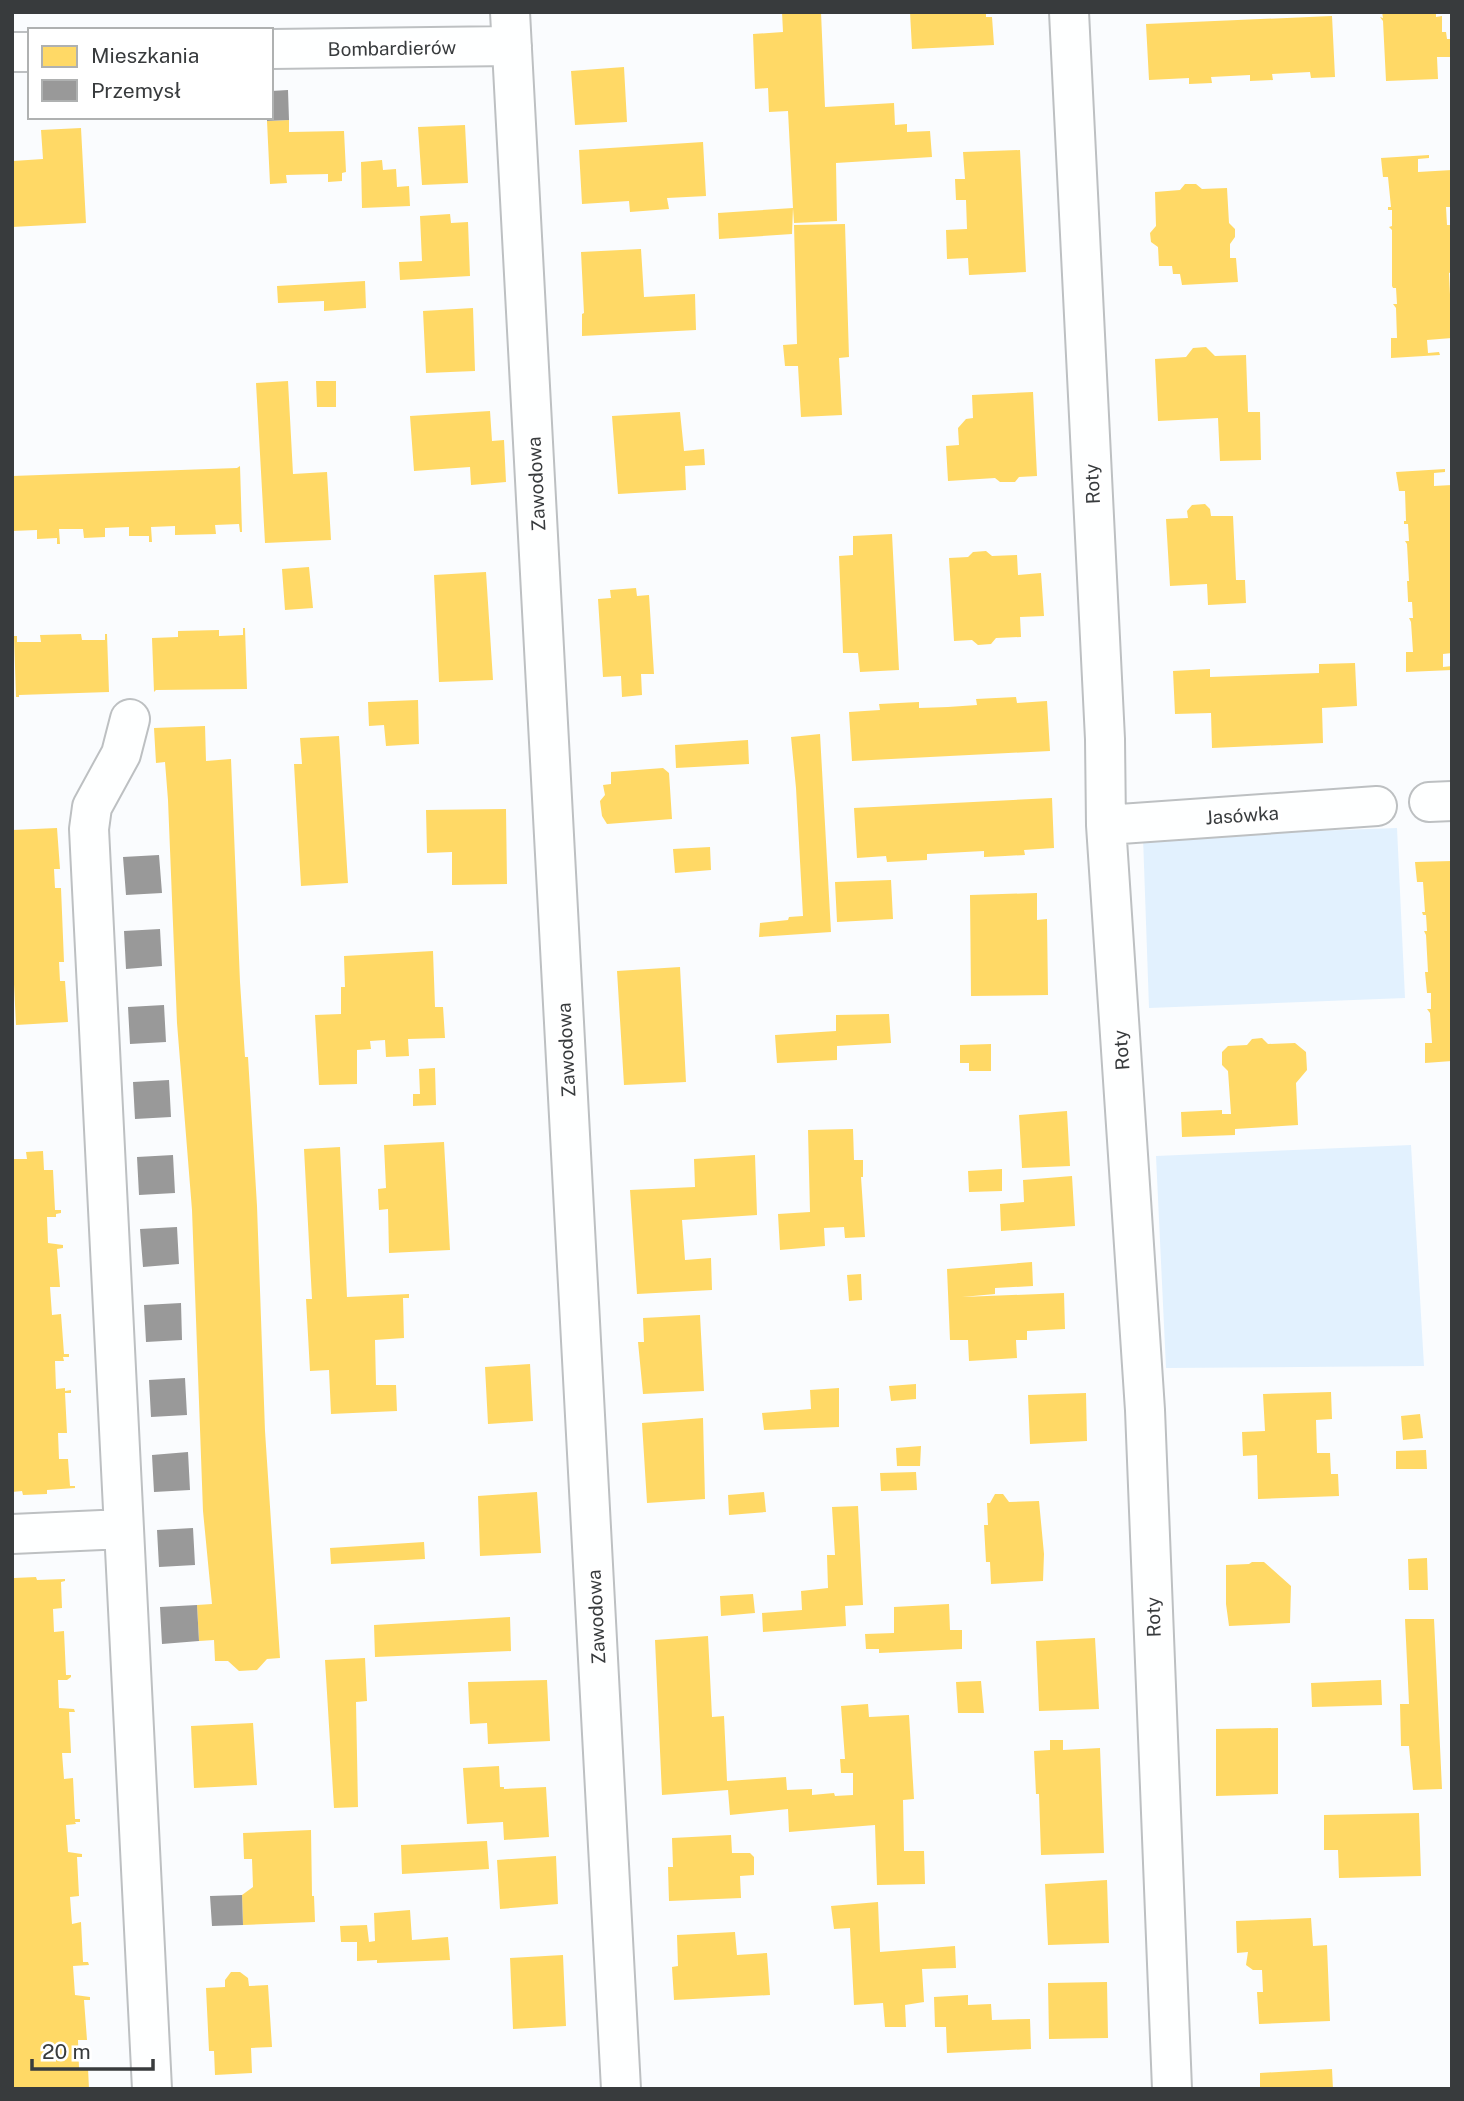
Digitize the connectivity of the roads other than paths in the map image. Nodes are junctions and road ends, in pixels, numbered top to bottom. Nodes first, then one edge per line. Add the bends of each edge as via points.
1 (1069, 12) edge
2 (511, 29) edge
3 (273, 50) edge
4 (130, 719) dead end
5 (1377, 806) dead end
6 (1107, 825) junction
7 (124, 1529) junction
8 (22, 1534) edge
9 (152, 2089) edge
10 (621, 2089) edge
11 (1172, 2089) edge

1 - 6 street, Roty
2 - 3 street, Bombardierów
2 - 10 street, Zawodowa
4 - 7 street via 115,770 92,807 89,830
5 - 6 street, Jasówka
6 - 11 street, Roty via 1145,1410
7 - 8 street
7 - 9 street

